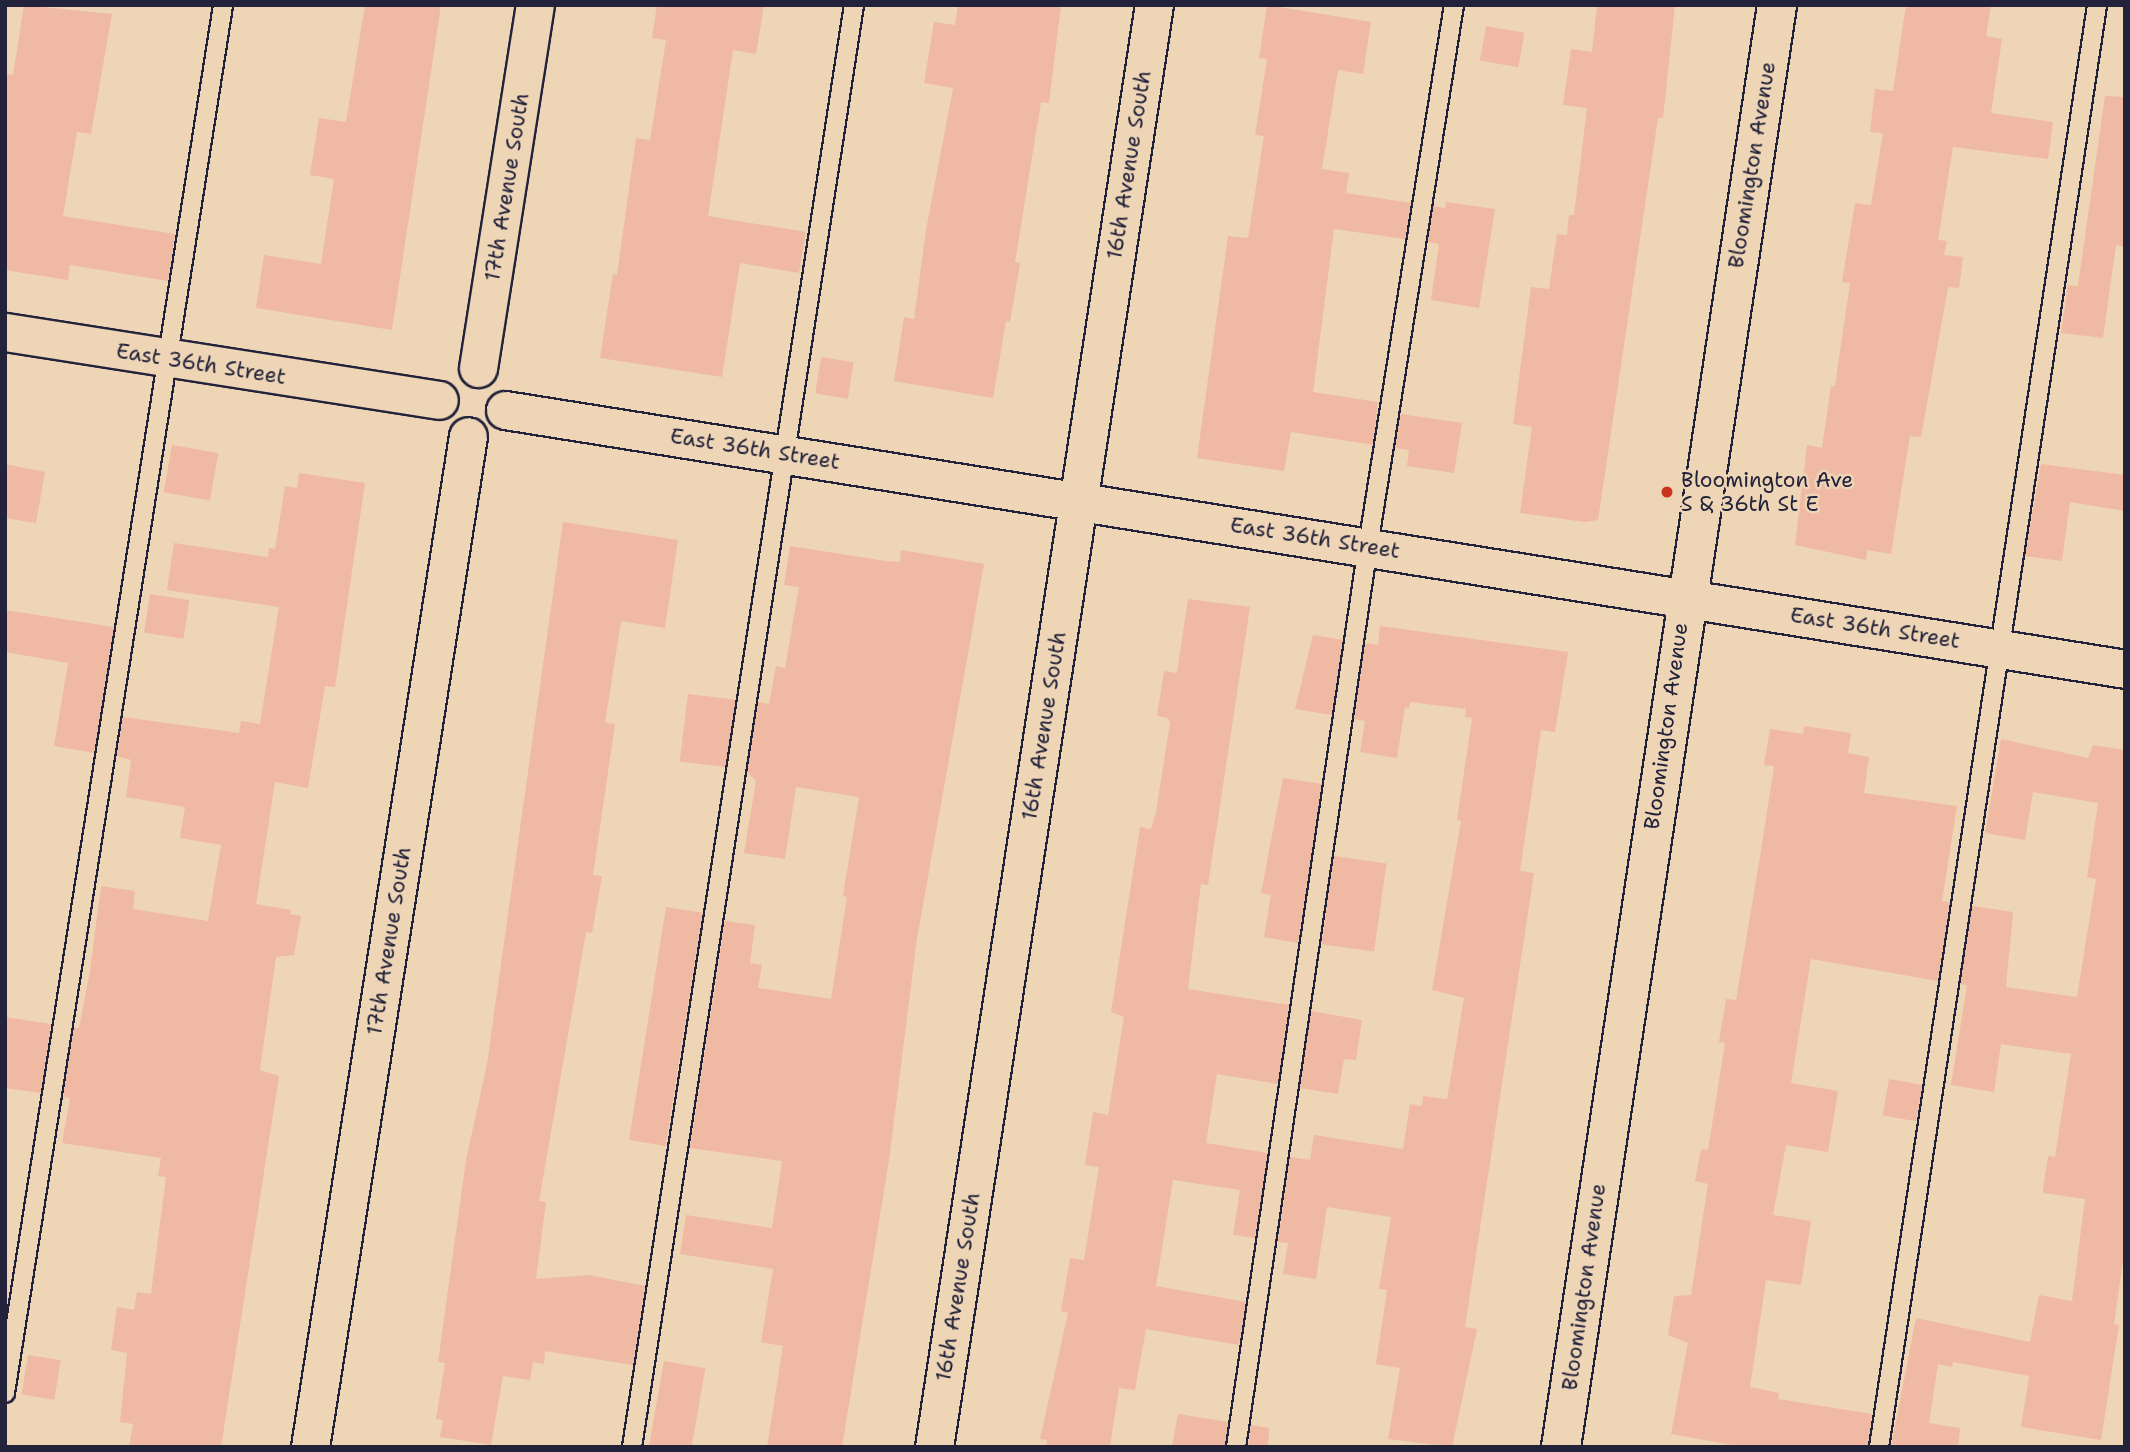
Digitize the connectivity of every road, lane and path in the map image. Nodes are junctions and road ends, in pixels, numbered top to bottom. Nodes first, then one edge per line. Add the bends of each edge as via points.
1 (223, 5) edge
2 (535, 5) edge
3 (854, 5) edge
4 (1154, 5) edge
5 (1454, 5) edge
6 (1777, 5) edge
7 (2097, 5) edge
8 (5, 332) edge
9 (170, 359) junction
10 (478, 369) junction
11 (439, 400) junction
12 (505, 410) junction
13 (468, 436) junction
14 (784, 454) junction
15 (1078, 503) junction
16 (1368, 546) junction
17 (1685, 596) junction
18 (1999, 648) junction
19 (2125, 669) edge
20 (5, 1393) edge
21 (310, 1447) edge
22 (632, 1447) edge
23 (934, 1447) edge
24 (1236, 1447) edge
25 (1561, 1447) edge
26 (1879, 1447) edge

1 - 9 lane
2 - 10 street, 17th Avenue South
3 - 14 lane
4 - 15 street, 16th Avenue South
5 - 16 lane
6 - 17 street, Bloomington Avenue
7 - 18 lane
8 - 9 street, East 36th Street
9 - 11 street, East 36th Street
9 - 20 lane
10 - 11 street via 452,376
10 - 12 street via 498,379 506,398
11 - 13 street via 442,416 453,429
12 - 13 street via 498,424 486,433
12 - 14 street, East 36th Street
13 - 21 street, 17th Avenue South
14 - 15 street, East 36th Street
14 - 22 lane
15 - 16 street, East 36th Street
15 - 23 street, 16th Avenue South
16 - 17 street, East 36th Street
16 - 24 lane
17 - 18 street, East 36th Street
17 - 25 street, Bloomington Avenue
18 - 19 street, East 36th Street
18 - 26 lane

